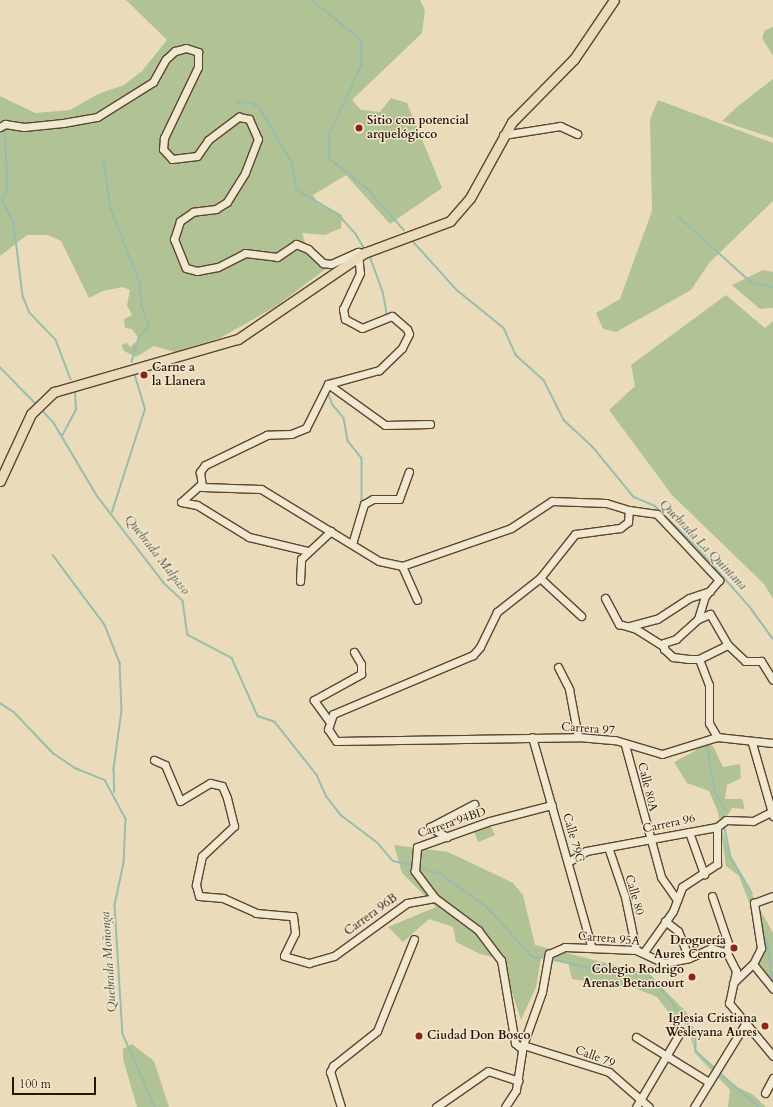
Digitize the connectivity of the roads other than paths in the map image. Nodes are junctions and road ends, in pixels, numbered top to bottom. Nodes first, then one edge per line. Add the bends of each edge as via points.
1 (614, 0) edge
2 (0, 127) edge
3 (578, 131) dead end
4 (503, 135) junction
5 (361, 255) junction
6 (328, 384) junction
7 (430, 424) dead end
8 (409, 472) dead end
9 (0, 482) edge
10 (200, 484) junction
11 (629, 510) junction
12 (331, 531) junction
13 (352, 544) junction
14 (308, 551) junction
15 (402, 566) junction
16 (540, 578) junction
17 (300, 581) dead end
18 (710, 590) junction
19 (605, 598) dead end
20 (417, 600) dead end
21 (580, 616) dead end
22 (698, 619) junction
23 (630, 626) junction
24 (728, 644) junction
25 (663, 646) junction
26 (354, 652) dead end
27 (699, 659) junction
28 (558, 666) dead end
29 (773, 680) edge
30 (329, 721) junction
31 (532, 737) junction
32 (578, 737) junction
33 (717, 737) junction
34 (752, 743) junction
35 (773, 743) edge
36 (625, 745) junction
37 (154, 760) dead end
38 (474, 804) dead end
39 (552, 805) junction
40 (773, 813) edge
41 (717, 827) junction
42 (689, 832) junction
43 (447, 837) junction
44 (650, 840) junction
45 (608, 846) junction
46 (568, 862) junction
47 (704, 874) junction
48 (712, 896) dead end
49 (773, 896) edge
50 (435, 898) junction
51 (677, 900) junction
52 (665, 921) junction
53 (414, 939) dead end
54 (591, 946) junction
55 (636, 950) junction
56 (644, 952) junction
57 (727, 952) junction
58 (689, 958) junction
59 (753, 964) junction
60 (733, 983) junction
61 (773, 989) edge
62 (745, 1024) junction
63 (681, 1031) dead end
64 (636, 1037) dead end
65 (523, 1047) junction
66 (667, 1055) junction
67 (773, 1056) edge
68 (773, 1078) edge
69 (518, 1081) junction
70 (709, 1082) junction
71 (765, 1093) dead end
72 (641, 1099) junction
73 (341, 1107) edge
74 (436, 1107) edge
75 (506, 1107) edge
76 (636, 1107) edge
77 (649, 1107) edge
78 (694, 1107) edge

1 - 4 main road via 574,59 524,108
2 - 5 street via 5,124 63,123 97,117 153,82 175,51 192,49 198,52 199,60 164,138 162,150 176,160 197,156 208,140 239,117 249,119 258,139 245,173 227,202 216,209 193,212 177,225 175,247 186,268 197,271 218,267 245,253 277,257 296,244 308,249 323,263 331,264 354,252
3 - 4 street via 560,126 539,126
4 - 5 main road via 470,198 450,221
5 - 6 street via 360,273 343,309 345,319 362,328 392,316 398,318 409,334 402,348 379,370
5 - 9 main road via 238,340 63,387 37,406
6 - 7 street via 385,425
6 - 10 street via 306,428 291,434 271,434 205,465 200,472
8 - 13 street via 399,499 373,499 364,504
10 - 12 street via 215,489 261,489
10 - 14 street via 181,502 193,503 249,537
11 - 15 street via 606,503 552,501 511,528
11 - 16 street via 628,522 620,528 574,534
11 - 18 street via 654,512 670,525 719,580
12 - 13 street
12 - 14 street
13 - 15 street via 379,561
14 - 17 street via 299,562
15 - 20 street
16 - 21 street
16 - 30 street via 497,612 480,647 473,655 342,709
18 - 22 street
18 - 23 street via 688,598 657,619
19 - 23 street via 616,621
22 - 24 street via 710,614
22 - 25 street via 684,633
23 - 25 street
24 - 27 street
24 - 29 street via 745,661 761,662
25 - 27 street via 673,656
26 - 30 street, Carrera 97 via 361,664 360,676 314,700
27 - 33 street via 709,685 709,723
28 - 32 street via 569,689
30 - 31 street, Carrera 97 via 330,735 341,743 492,736
31 - 32 street, Carrera 97
31 - 39 street, Calle 79C
32 - 36 street, Carrera 97 via 615,740
33 - 34 street, Carrera 97
33 - 36 street, Carrera 97 via 662,754
34 - 35 street, Carrera 97
34 - 40 street
36 - 44 street, Calle 80A
37 - 50 street, Carrera 96B via 165,765 180,801 210,783 222,786 234,826 202,856 197,894 202,897 229,900 256,913 293,916 295,933 284,956 302,963 325,961 407,903
38 - 43 street via 430,827
39 - 43 street, Carrera 94BD via 490,821
39 - 46 street, Calle 79C
40 - 41 street, Carrera 96 via 762,819 726,820
41 - 42 street, Carrera 96
41 - 47 street via 718,860
42 - 44 street, Carrera 96
42 - 47 street
43 - 50 street, Carrera 94BD via 415,849 415,871
44 - 45 street, Carrera 96
44 - 51 street, Calle 80A via 661,877
45 - 46 street, Carrera 96 via 586,851
45 - 55 street, Calle 80 via 625,896
46 - 54 street, Calle 79C
47 - 51 street via 685,884
48 - 57 street via 728,943
49 - 59 street via 754,903 761,948
50 - 65 street via 478,930 501,960 515,1042
51 - 52 street
52 - 56 street
52 - 58 street via 678,931
53 - 73 street via 377,1031 330,1072
54 - 55 street, Carrera 95A
54 - 65 street, Carrera 95A via 565,947 548,958 542,992
55 - 56 street, Carrera 95A
56 - 58 street, Carrera 95A via 664,963
57 - 58 street, Carrera 95A via 711,948
57 - 60 street via 736,971
59 - 60 street
59 - 61 street
60 - 62 street via 729,1003
62 - 67 street
62 - 70 street
63 - 66 street
64 - 66 street
65 - 69 street, Carrera 95A
65 - 72 street, Calle 79 via 609,1072
66 - 70 street
66 - 72 street
68 - 71 street
69 - 74 street via 488,1071
69 - 75 street, Carrera 95A via 514,1095
70 - 78 street
72 - 76 street
72 - 77 street, Calle 79

